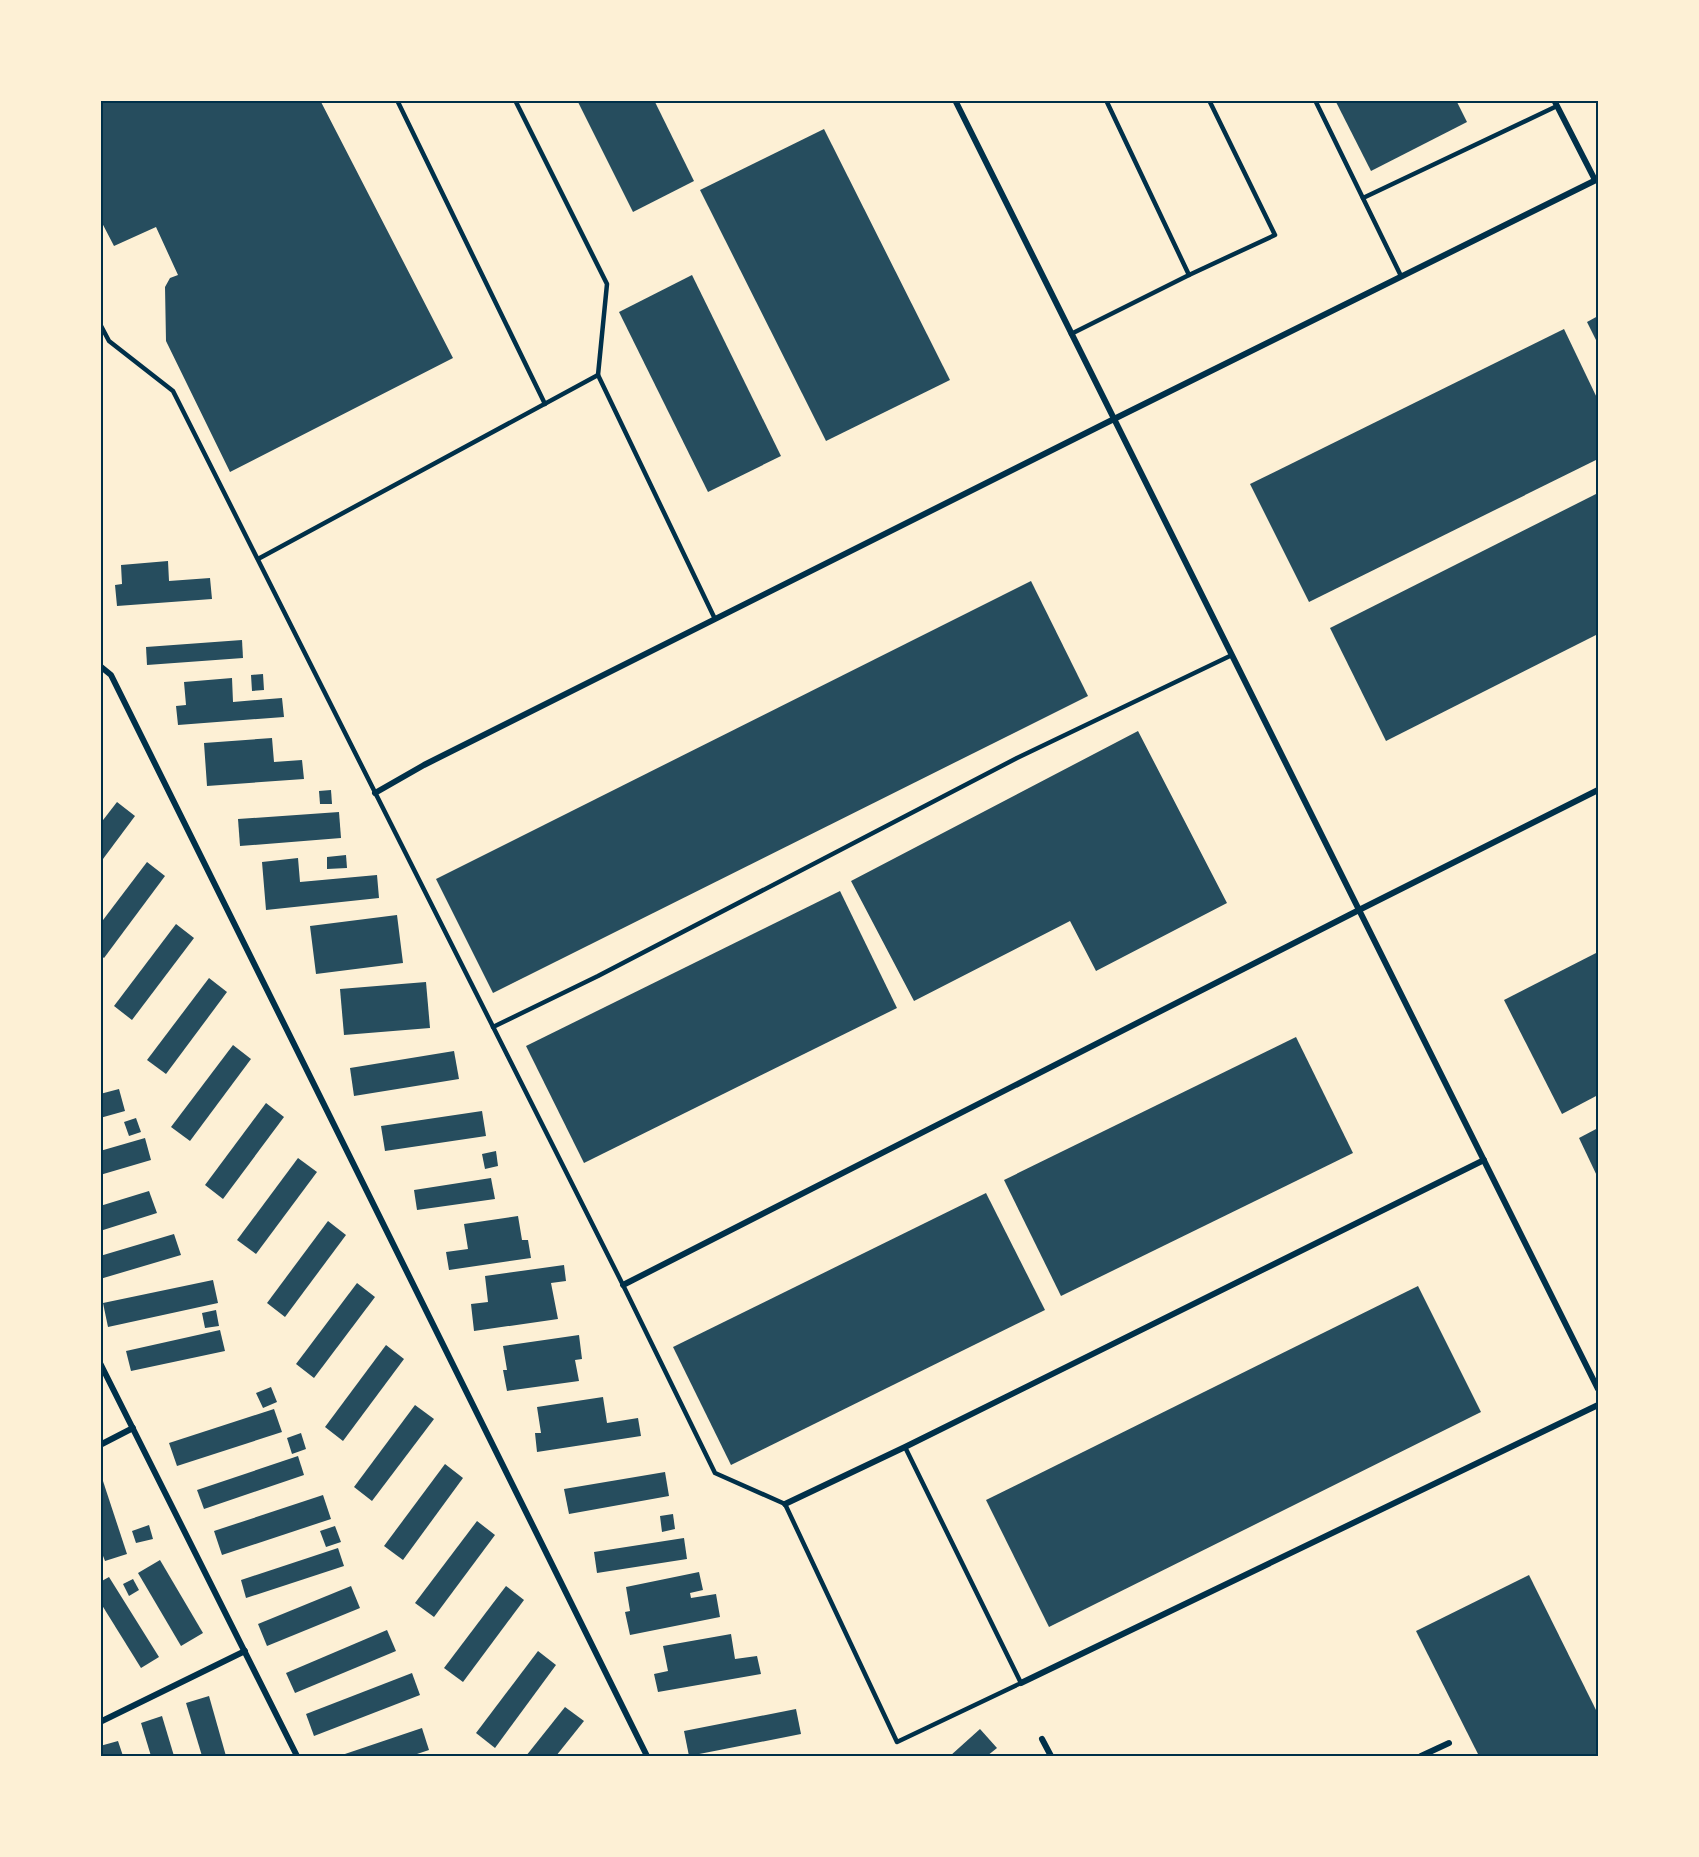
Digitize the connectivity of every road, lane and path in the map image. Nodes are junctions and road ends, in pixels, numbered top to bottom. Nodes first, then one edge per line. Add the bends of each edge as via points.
1 (397, 100) edge
2 (515, 100) edge
3 (955, 100) edge
4 (1106, 100) edge
5 (1209, 100) edge
6 (1315, 100) edge
7 (1556, 104) edge
8 (1597, 180) edge
9 (1363, 198) junction
10 (1189, 275) junction
11 (1401, 276) junction
12 (100, 324) edge
13 (1071, 334) junction
14 (598, 375) junction
15 (545, 404) junction
16 (1114, 418) junction
17 (258, 559) junction
18 (715, 619) junction
19 (1232, 655) junction
20 (100, 666) edge
21 (1599, 790) edge
22 (375, 793) junction
23 (1359, 910) junction
24 (493, 1027) junction
25 (1484, 1160) junction
26 (623, 1285) junction
27 (100, 1363) edge
28 (1599, 1389) edge
29 (1599, 1405) edge
30 (133, 1428) junction
31 (100, 1445) edge
32 (905, 1447) junction
33 (784, 1504) junction
34 (244, 1651) junction
35 (1021, 1683) junction
36 (100, 1722) edge
37 (1042, 1739) dead end
38 (1449, 1743) dead end
39 (297, 1756) edge
40 (648, 1756) edge
41 (1051, 1756) edge
42 (1421, 1756) edge

1 - 15 lane
2 - 14 lane via 607,284
3 - 13 street
4 - 10 lane
5 - 10 lane via 1275,235
6 - 9 lane
7 - 8 street
7 - 9 lane
8 - 11 street
9 - 11 lane
10 - 13 lane
11 - 16 street
12 - 17 lane via 109,341 173,392
13 - 16 street
14 - 15 lane
14 - 18 lane
15 - 17 lane
16 - 18 street
16 - 19 street
17 - 22 lane
18 - 22 street
19 - 23 street
19 - 24 lane via 1017,758
20 - 40 street via 111,675
21 - 23 street
22 - 24 lane
23 - 25 street
23 - 26 street
24 - 26 lane
25 - 28 street
25 - 32 street
26 - 33 lane via 715,1473
27 - 30 street
29 - 35 street
30 - 31 street
30 - 34 street
32 - 33 street
32 - 35 lane
33 - 35 lane via 897,1742
34 - 36 street
34 - 39 street
37 - 41 street
38 - 42 street

